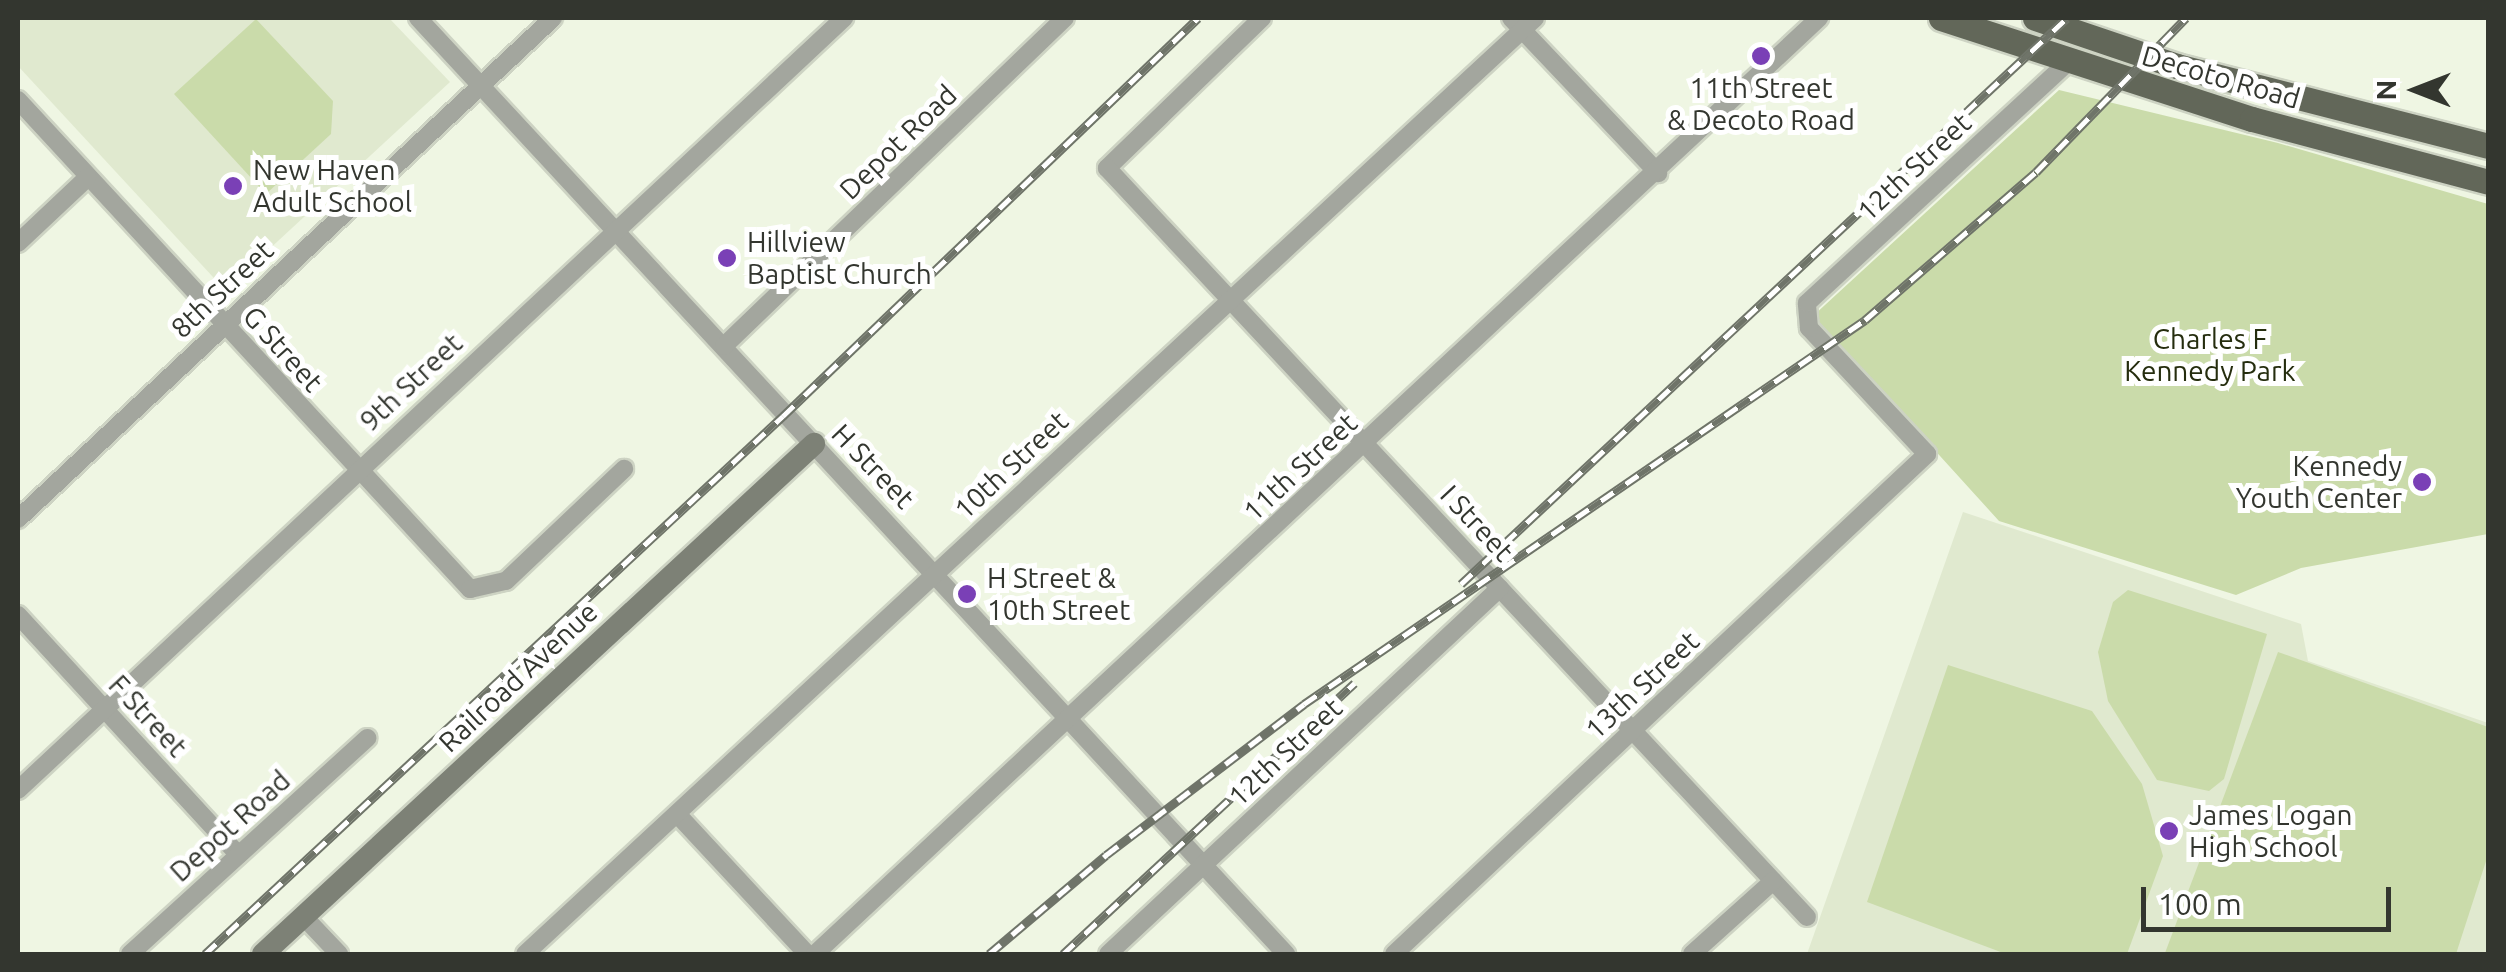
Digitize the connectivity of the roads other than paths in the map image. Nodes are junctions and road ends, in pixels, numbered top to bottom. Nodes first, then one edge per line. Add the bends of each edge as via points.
1 (418, 18) edge
2 (553, 18) edge
3 (844, 18) edge
4 (1065, 18) edge
5 (1262, 18) edge
6 (1819, 18) edge
7 (1942, 18) edge
8 (2035, 18) edge
9 (1522, 22) edge
10 (2068, 62) junction
11 (481, 85) junction
12 (18, 100) edge
13 (2488, 146) edge
14 (1658, 173) junction
15 (87, 178) junction
16 (2488, 182) edge
17 (616, 230) junction
18 (18, 243) edge
19 (1231, 299) junction
20 (224, 325) junction
21 (724, 346) junction
22 (814, 444) junction
23 (1366, 444) junction
24 (1927, 454) joint
25 (624, 469) dead end
26 (356, 470) junction
27 (18, 518) edge
28 (936, 572) junction
29 (1500, 588) junction
30 (18, 615) edge
31 (103, 708) junction
32 (1066, 722) junction
33 (1636, 730) junction
34 (367, 738) dead end
35 (18, 790) edge
36 (678, 815) junction
37 (239, 854) junction
38 (1204, 865) junction
39 (1772, 881) junction
40 (304, 916) junction
41 (1806, 916) dead end
42 (130, 954) edge
43 (262, 954) edge
44 (339, 954) edge
45 (526, 954) edge
46 (807, 954) edge
47 (816, 954) edge
48 (1108, 954) edge
49 (1286, 954) edge
50 (1394, 954) edge
51 (1692, 954) edge

1 - 11 street, H Street
2 - 11 street, 8th Street
3 - 17 street, 9th Street
4 - 21 street, Depot Road
5 - 19 street, I Street via 1107,168
6 - 14 street, 11th Street
7 - 10 main road, Decoto Road
8 - 13 main road, Decoto Road via 2177,66
9 - 14 street
9 - 19 street, 10th Street
10 - 16 main road, Decoto Road
10 - 24 street, 12th Street via 1807,303 1804,317
11 - 17 street, H Street
11 - 20 street, 8th Street
12 - 15 street, G Street
14 - 23 street, 11th Street
15 - 18 street
15 - 20 street, G Street
17 - 21 street, H Street
17 - 26 street, 9th Street
19 - 23 street, I Street
19 - 28 street, 10th Street
20 - 26 street, G Street
20 - 27 street, 8th Street
21 - 22 street, H Street
22 - 28 street, H Street
22 - 40 street, Railroad Avenue
23 - 29 street, I Street
23 - 32 street, 11th Street
24 - 33 street, 13th Street
25 - 26 street, G Street via 506,581 470,589
26 - 31 street, 9th Street
28 - 32 street, H Street
28 - 36 street, 10th Street
29 - 33 street, I Street
29 - 38 street, 12th Street
30 - 31 street, F Street
31 - 35 street, 9th Street
31 - 37 street, F Street
32 - 38 street, H Street
32 - 47 street, 11th Street
33 - 39 street, I Street
33 - 50 street, 13th Street
34 - 37 street, Depot Road
36 - 45 street, 10th Street
36 - 46 street
37 - 42 street, Depot Road
38 - 48 street, 12th Street
38 - 49 street, H Street
39 - 41 street, I Street
39 - 51 street
40 - 43 street, Railroad Avenue
40 - 44 street

